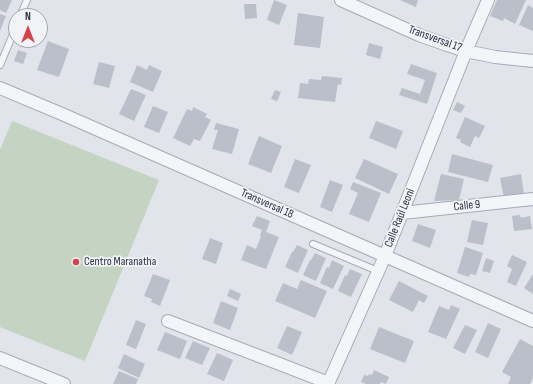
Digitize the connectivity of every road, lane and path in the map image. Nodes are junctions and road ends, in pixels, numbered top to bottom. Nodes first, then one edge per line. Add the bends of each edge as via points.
1 (341, 0) edge
2 (488, 0) edge
3 (358, 4) edge
4 (8, 46) edge
5 (466, 50) junction
6 (533, 61) edge
7 (0, 65) edge
8 (0, 88) edge
9 (533, 199) edge
10 (402, 213) junction
11 (313, 244) dead end
12 (385, 256) junction
13 (378, 271) junction
14 (168, 321) dead end
15 (533, 321) edge
16 (0, 358) edge
17 (64, 384) edge
18 (329, 384) edge

1 - 3 street, Transversal 17
2 - 5 street, Calle Raúl Leoni
3 - 5 street, Transversal 17 via 419,35
4 - 7 lane
5 - 6 street, Transversal 17
5 - 10 street, Calle Raúl Leoni
8 - 12 street, Transversal 18
9 - 10 street, Calle 9
10 - 12 street, Calle Raúl Leoni
11 - 13 lane
12 - 13 street, Calle Raúl Leoni
12 - 15 street, Transversal 18
13 - 18 street, Calle Raúl Leoni
14 - 18 street
16 - 17 street

